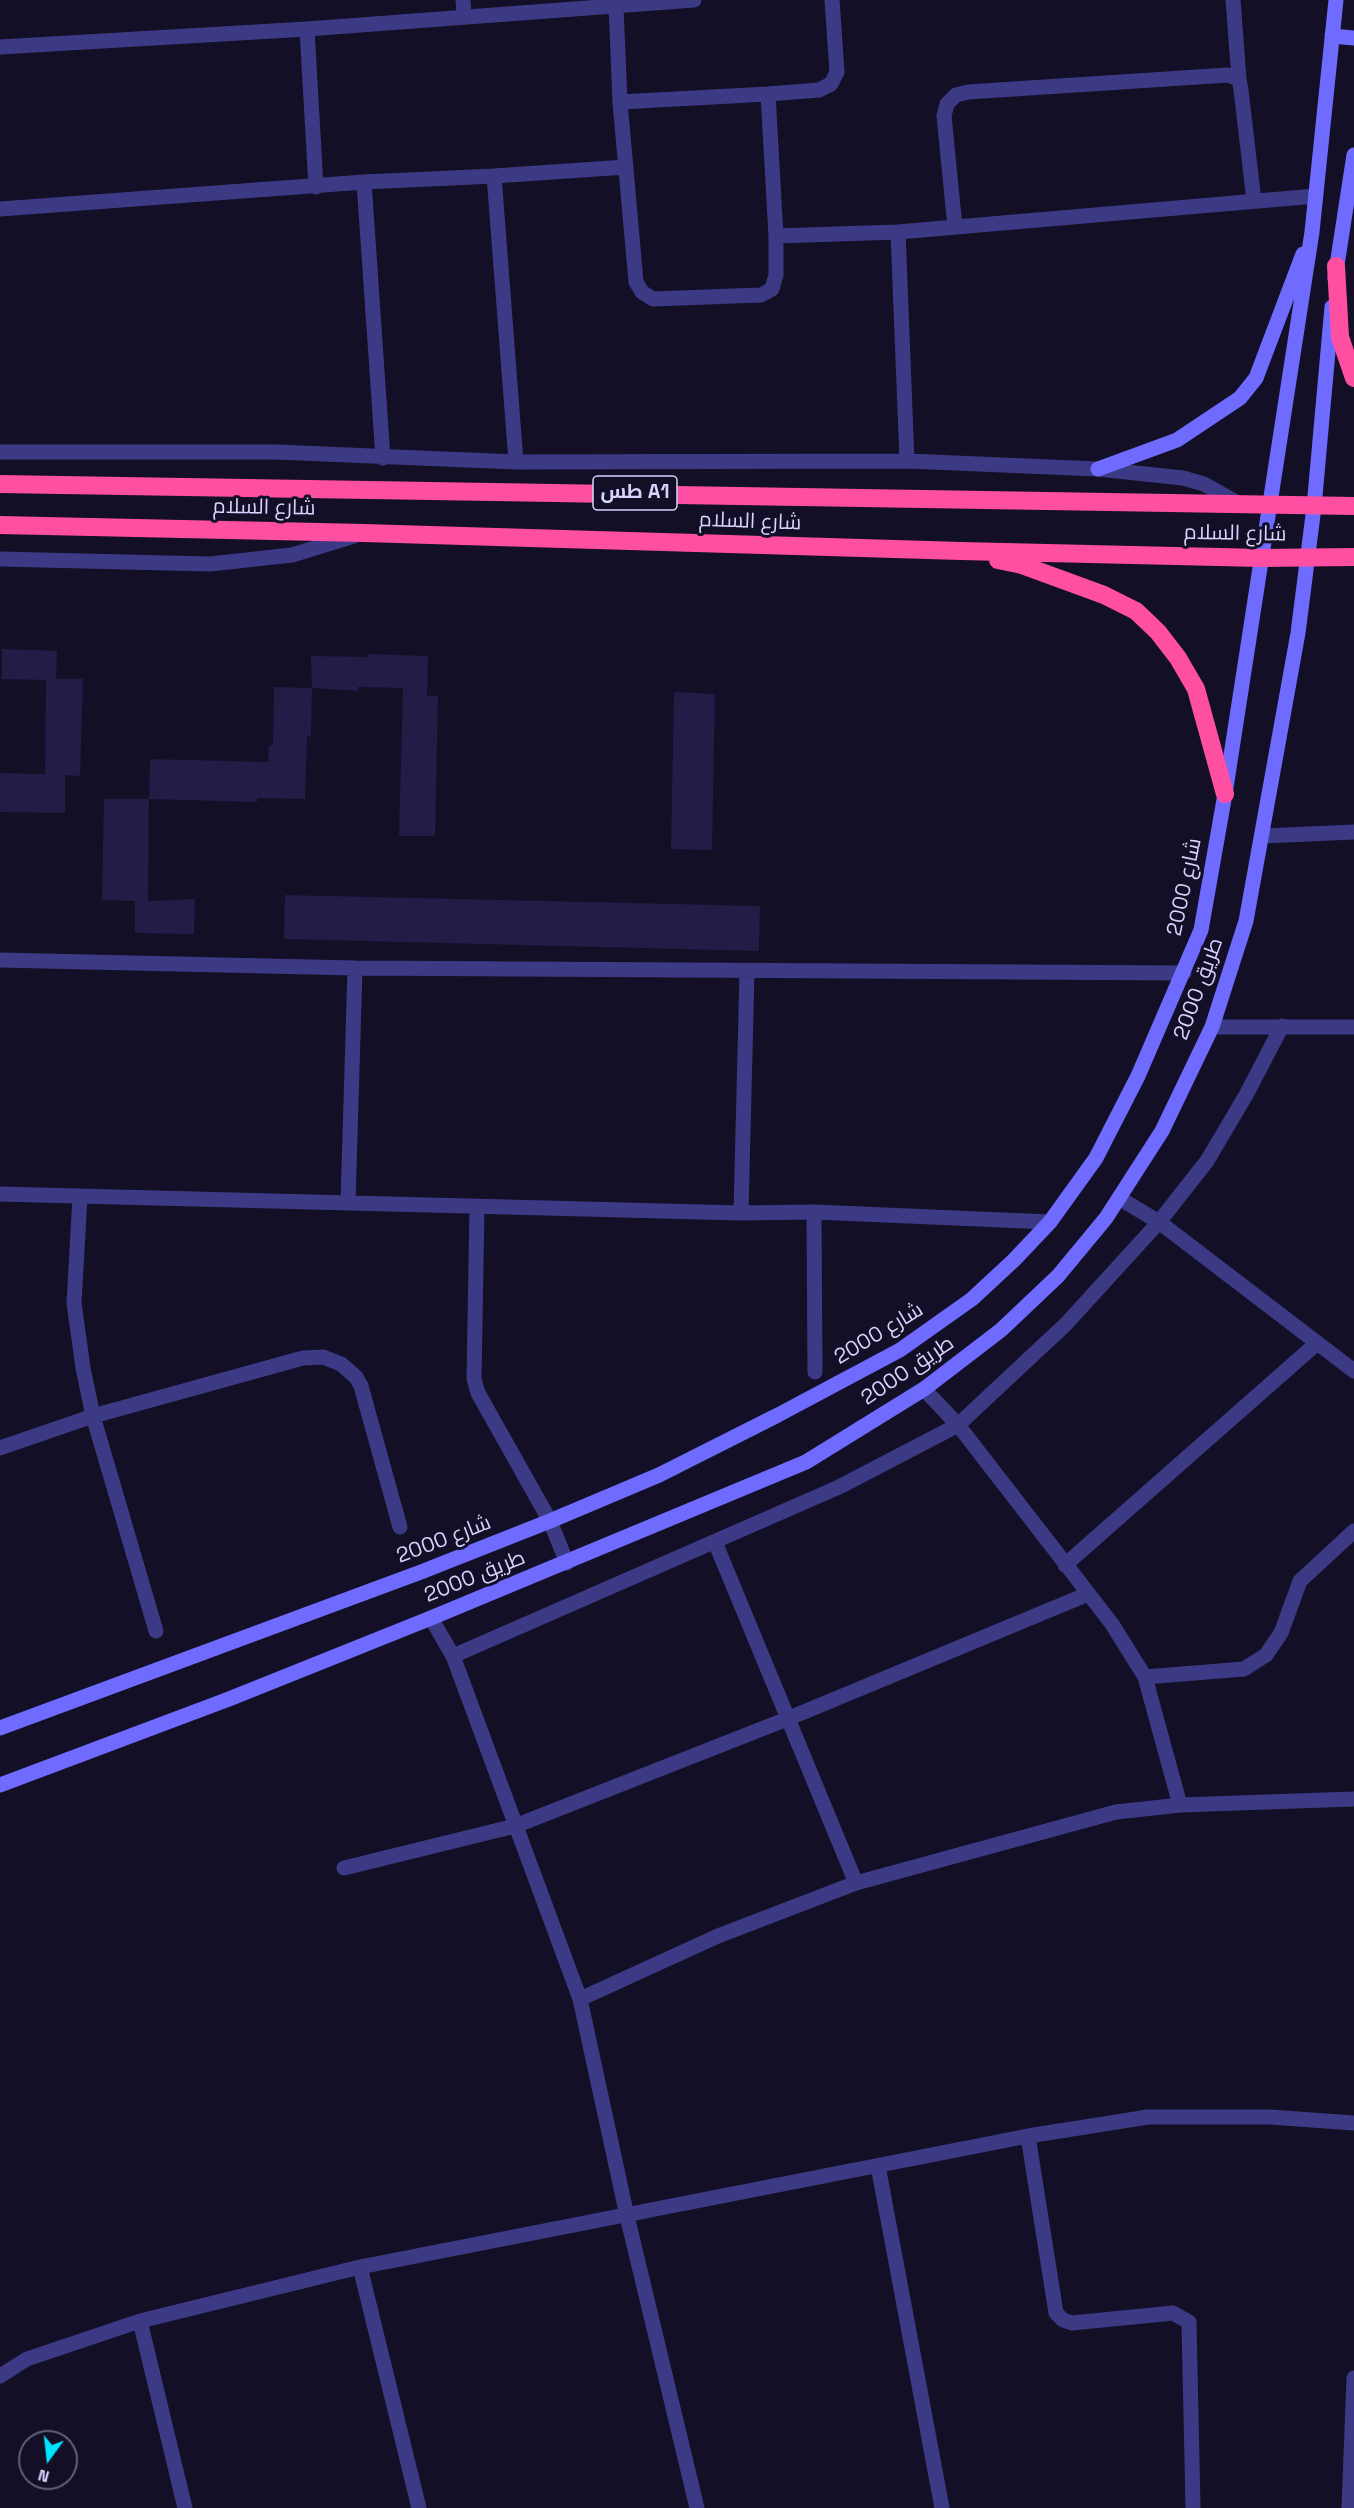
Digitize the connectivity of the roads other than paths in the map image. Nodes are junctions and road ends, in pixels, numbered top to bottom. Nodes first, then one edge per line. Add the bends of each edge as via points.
1 (463, 0) edge
2 (694, 0) edge
3 (832, 0) edge
4 (1233, 0) edge
5 (1336, 0) edge
6 (616, 6) junction
7 (464, 16) junction
8 (307, 29) junction
9 (1332, 36) junction
10 (1354, 38) edge
11 (0, 47) edge
12 (1239, 79) junction
13 (768, 94) junction
14 (620, 102) junction
15 (1354, 155) edge
16 (626, 167) junction
17 (494, 176) junction
18 (364, 182) junction
19 (316, 187) junction
20 (1316, 196) junction
21 (1254, 201) junction
22 (0, 208) edge
23 (955, 227) junction
24 (898, 232) junction
25 (1312, 232) junction
26 (776, 236) junction
27 (1336, 266) junction
28 (1354, 378) edge
29 (0, 452) edge
30 (382, 458) junction
31 (907, 461) junction
32 (516, 462) junction
33 (1098, 469) junction
34 (0, 484) edge
35 (1236, 502) junction
36 (1270, 505) junction
37 (1354, 506) edge
38 (1314, 507) junction
39 (0, 525) edge
40 (364, 533) junction
41 (961, 551) junction
42 (1307, 557) junction
43 (1354, 557) edge
44 (1261, 558) junction
45 (0, 559) edge
46 (1225, 794) junction
47 (1354, 832) edge
48 (1263, 836) junction
49 (0, 960) edge
50 (355, 968) junction
51 (747, 971) junction
52 (1184, 973) junction
53 (1282, 1026) junction
54 (1212, 1027) junction
55 (1354, 1027) edge
56 (0, 1194) edge
57 (80, 1197) junction
58 (1119, 1198) junction
59 (348, 1203) junction
60 (477, 1206) junction
61 (814, 1212) junction
62 (741, 1213) junction
63 (1050, 1222) junction
64 (1159, 1222) junction
65 (1316, 1344) junction
66 (815, 1371) dead end
67 (1354, 1371) edge
68 (924, 1389) junction
69 (93, 1416) junction
70 (958, 1425) junction
71 (0, 1448) edge
72 (550, 1521) junction
73 (400, 1527) dead end
74 (1354, 1531) edge
75 (714, 1542) junction
76 (567, 1563) junction
77 (1065, 1565) junction
78 (1088, 1594) junction
79 (431, 1618) junction
80 (156, 1632) dead end
81 (453, 1656) junction
82 (1145, 1677) junction
83 (787, 1719) junction
84 (0, 1728) edge
85 (0, 1785) edge
86 (1354, 1799) edge
87 (1180, 1805) junction
88 (515, 1826) junction
89 (344, 1868) dead end
90 (856, 1883) junction
91 (580, 1999) junction
92 (1354, 2123) edge
93 (1028, 2136) junction
94 (878, 2166) junction
95 (627, 2216) junction
96 (360, 2267) junction
97 (140, 2321) junction
98 (0, 2376) edge
99 (1354, 2378) edge
100 (185, 2508) edge
101 (419, 2508) edge
102 (697, 2508) edge
103 (942, 2508) edge
104 (1193, 2508) edge
105 (1348, 2508) edge

1 - 7 street
2 - 6 street
3 - 13 street via 837,72 831,84 819,90
4 - 12 street
5 - 9 street
6 - 7 street
6 - 14 street
7 - 8 street
8 - 11 street
8 - 19 street
9 - 10 street
9 - 20 street
12 - 21 street
12 - 23 street via 1220,75 956,95 947,104 944,116
13 - 14 street
13 - 26 street
14 - 16 street
15 - 27 street, طريق 2000
16 - 17 street
16 - 26 street via 636,282 653,299 761,295 772,289 776,275
17 - 18 street
17 - 32 street
18 - 19 street
18 - 30 street
19 - 22 street
20 - 21 street
20 - 25 street
21 - 23 street
23 - 24 street
24 - 26 street
24 - 31 street
25 - 33 street via 1256,378 1240,398 1177,440
25 - 36 street, شارع 2000
27 - 28 highway via 1340,337
27 - 38 street, طريق 2000
29 - 30 street via 276,452
30 - 32 street
31 - 32 street
31 - 33 street
33 - 35 street via 1183,478 1204,484
34 - 35 highway, شارع السلام / طس A1
35 - 36 highway, شارع السلام / طس A1
36 - 38 highway, شارع السلام / طس A1
36 - 44 street, شارع 2000
37 - 38 highway, شارع السلام / طس A1
38 - 42 street, طريق 2000
39 - 40 highway, شارع السلام
40 - 41 highway, شارع السلام
40 - 45 street via 292,555 210,564
41 - 44 highway, شارع السلام
41 - 46 highway via 1022,565 1136,611 1172,649 1196,689
42 - 43 highway, شارع السلام
42 - 44 highway, شارع السلام
42 - 48 street, طريق 2000
44 - 46 street, شارع 2000
46 - 52 street, شارع 2000 via 1201,930
47 - 48 street
48 - 54 street, طريق 2000 via 1246,921
49 - 50 street
50 - 51 street
50 - 59 street
51 - 52 street
51 - 62 street
52 - 63 street, شارع 2000 via 1096,1158
53 - 54 street
53 - 55 street
53 - 64 street via 1207,1161
54 - 58 street, طريق 2000 via 1162,1131
56 - 57 street
57 - 59 street
57 - 69 street via 74,1303
58 - 64 street
58 - 68 street, طريق 2000 via 1050,1283 1001,1330
59 - 60 street
60 - 62 street
60 - 72 street via 474,1379 478,1393
61 - 62 street
61 - 63 street
61 - 66 street
63 - 72 street, شارع 2000 via 972,1299 900,1350 669,1470
64 - 65 street
64 - 70 street via 1066,1324
65 - 67 street
65 - 77 street
68 - 70 street
68 - 76 street, طريق 2000 via 806,1462
69 - 71 street
69 - 73 street via 303,1358 332,1360 350,1370 361,1386
69 - 80 street
70 - 75 street via 840,1487
70 - 77 street
72 - 76 street
72 - 84 street, شارع 2000
74 - 82 street via 1300,1581 1281,1633 1266,1655 1244,1669
75 - 81 street
75 - 83 street
76 - 79 street, طريق 2000
77 - 78 street
78 - 82 street
78 - 83 street
79 - 81 street
79 - 85 street, طريق 2000
81 - 88 street
82 - 87 street
83 - 88 street
83 - 90 street
86 - 87 street
87 - 90 street via 1116,1812
88 - 89 street
88 - 91 street
90 - 91 street via 718,1936
91 - 95 street
92 - 93 street via 1270,2117 1148,2117
93 - 94 street
93 - 104 street via 1056,2313 1072,2323 1173,2313 1189,2322
94 - 95 street
94 - 103 street
95 - 96 street
95 - 102 street
96 - 97 street
96 - 101 street
97 - 98 street via 27,2359
97 - 100 street
99 - 105 street

